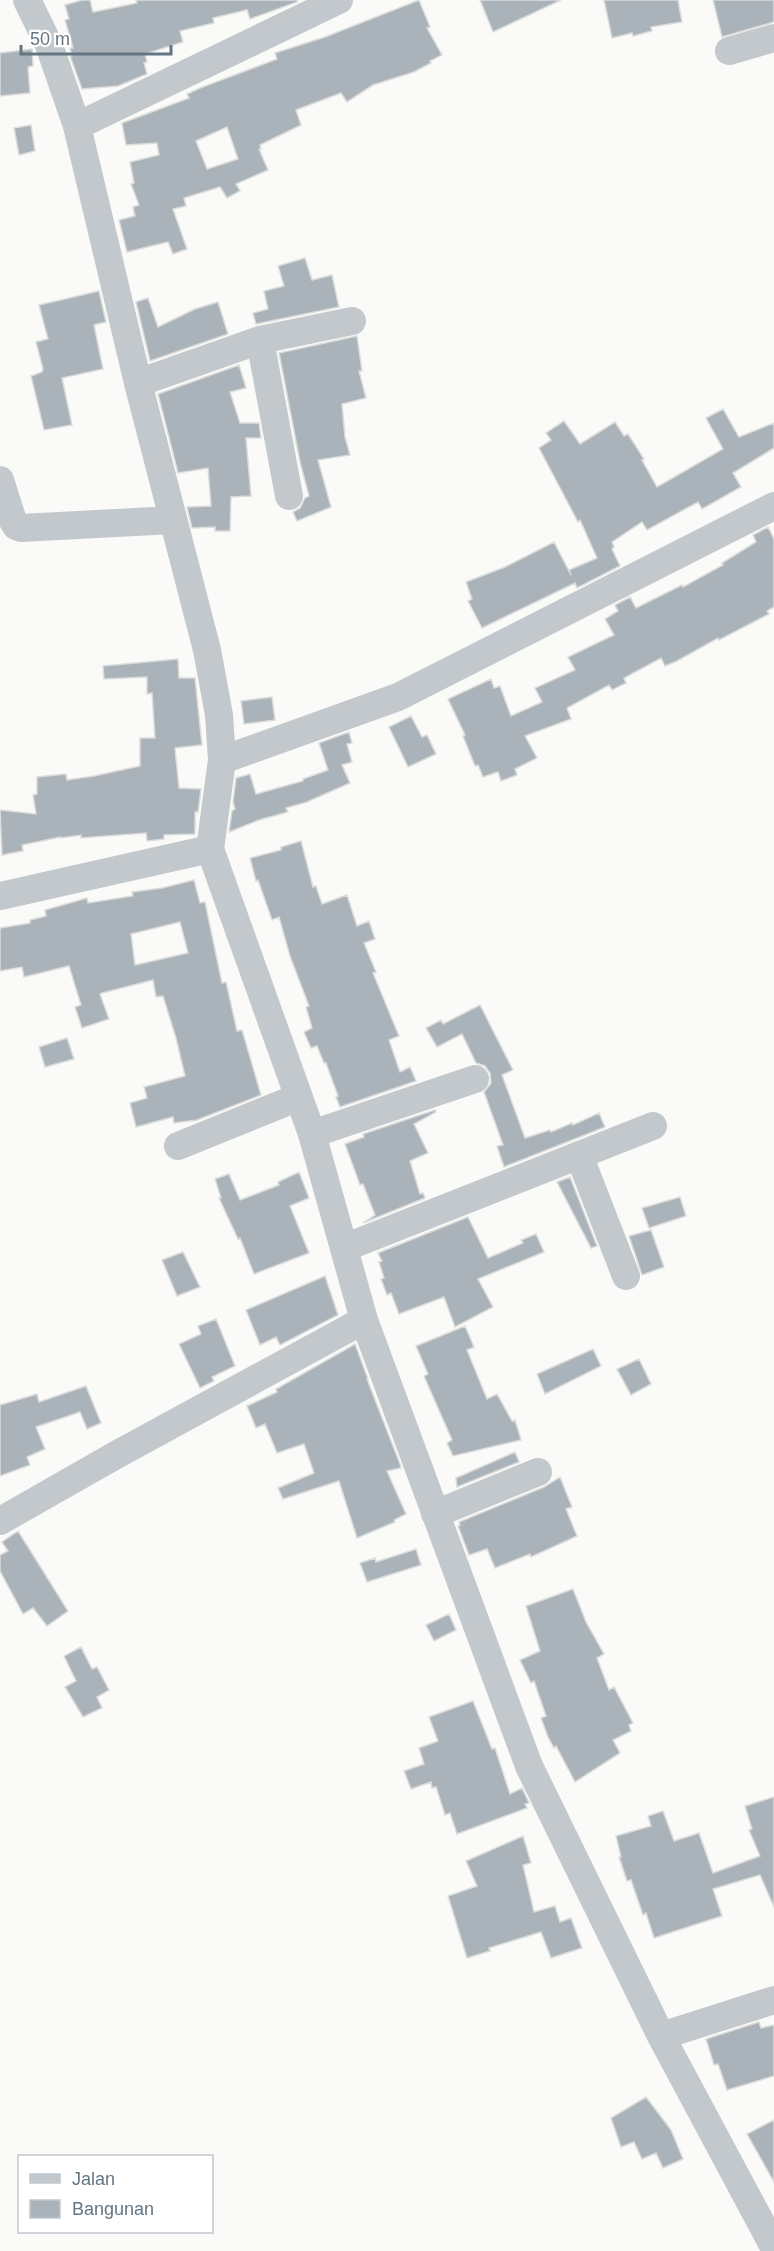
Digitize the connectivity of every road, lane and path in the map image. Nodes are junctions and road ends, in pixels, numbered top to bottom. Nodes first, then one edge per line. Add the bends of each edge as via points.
1 (27, 0) edge
2 (339, 0) edge
3 (774, 38) edge
4 (729, 51) dead end
5 (77, 126) junction
6 (352, 321) dead end
7 (260, 340) junction
8 (138, 383) junction
9 (0, 480) edge
10 (289, 496) dead end
11 (774, 506) edge
12 (173, 520) junction
13 (222, 760) junction
14 (210, 849) junction
15 (0, 896) edge
16 (475, 1079) dead end
17 (299, 1097) junction
18 (653, 1126) dead end
19 (312, 1134) junction
20 (178, 1146) dead end
21 (579, 1155) junction
22 (344, 1248) junction
23 (626, 1276) dead end
24 (364, 1320) junction
25 (538, 1472) dead end
26 (435, 1514) junction
27 (0, 1521) edge
28 (774, 2000) edge
29 (660, 2036) junction
30 (774, 2247) edge

1 - 5 street via 49,45
2 - 5 street
3 - 4 street
5 - 8 street
6 - 7 street
7 - 8 street
7 - 10 street
8 - 12 street
9 - 12 street via 13,521 21,528
11 - 13 street via 398,697
12 - 13 street via 207,650 219,715
13 - 14 street
14 - 15 street
14 - 17 street
16 - 19 street
17 - 19 street
17 - 20 street
18 - 21 street
19 - 22 street
21 - 22 street
21 - 23 street
22 - 24 street
24 - 26 street
24 - 27 street
25 - 26 street
26 - 29 street via 529,1766
28 - 29 street
29 - 30 street

